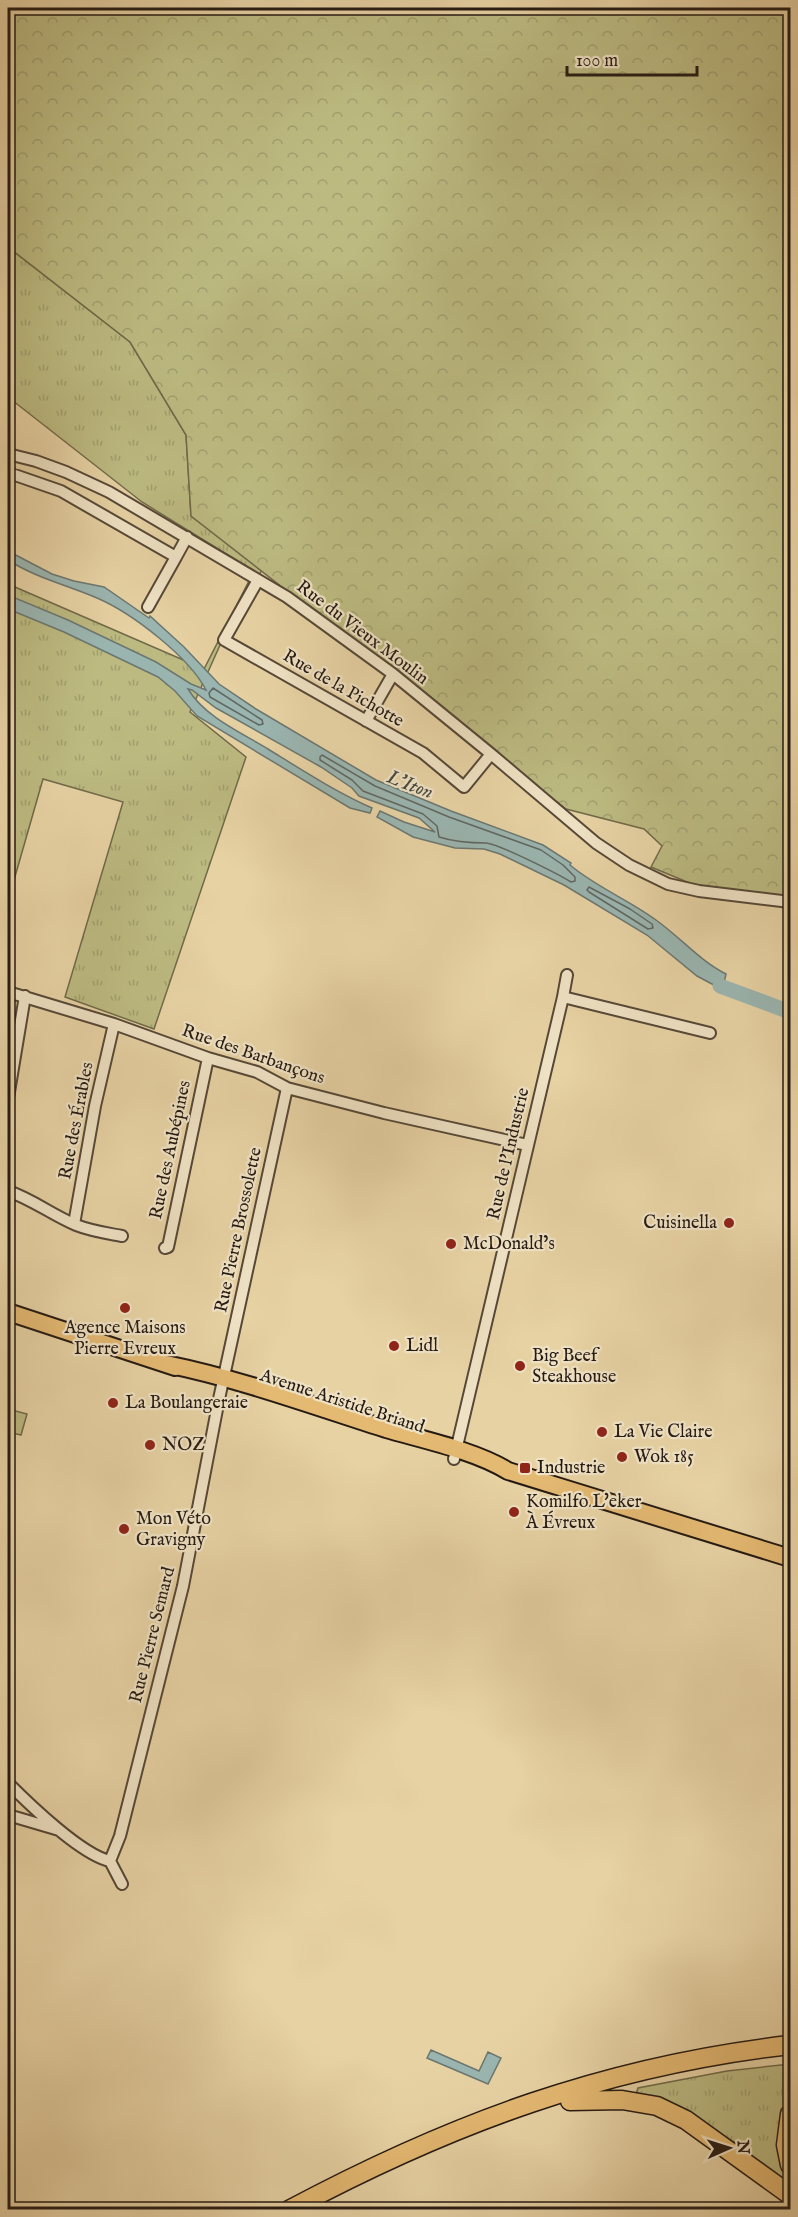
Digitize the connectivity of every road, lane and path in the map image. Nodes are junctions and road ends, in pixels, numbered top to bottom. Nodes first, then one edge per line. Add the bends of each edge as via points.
1 (8, 454) edge
2 (8, 470) edge
3 (187, 537) junction
4 (176, 557) junction
5 (258, 580) junction
6 (148, 607) dead end
7 (393, 674) junction
8 (366, 721) junction
9 (491, 754) junction
10 (790, 902) edge
11 (567, 975) dead end
12 (8, 992) edge
13 (25, 996) junction
14 (563, 997) junction
15 (114, 1024) junction
16 (710, 1033) dead end
17 (208, 1058) junction
18 (287, 1088) junction
19 (8, 1098) edge
20 (8, 1109) edge
21 (8, 1120) edge
22 (527, 1145) junction
23 (8, 1191) edge
24 (74, 1224) junction
25 (122, 1236) dead end
26 (165, 1248) dead end
27 (8, 1312) edge
28 (223, 1381) junction
29 (455, 1455) junction
30 (790, 1558) edge
31 (8, 1783) edge
32 (8, 1815) edge
33 (62, 1831) junction
34 (110, 1861) junction
35 (122, 1884) dead end
36 (790, 2035) edge
37 (790, 2044) edge
38 (731, 2053) junction
39 (790, 2054) edge
40 (570, 2101) junction
41 (790, 2115) edge
42 (790, 2165) edge
43 (790, 2195) edge
44 (289, 2210) edge
45 (315, 2210) edge

1 - 3 street, Rue du Vieux Moulin via 66,472
2 - 4 street via 61,491
3 - 4 street
3 - 5 street, Rue du Vieux Moulin
4 - 6 street
5 - 7 street, Rue du Vieux Moulin
5 - 8 street, Rue de la Pichotte via 224,640
7 - 8 street
7 - 9 street, Rue du Vieux Moulin
8 - 9 street, Rue de la Pichotte via 423,753 465,787
9 - 10 street, Rue du Vieux Moulin via 628,865 668,884
11 - 14 street, Rue de l'Industrie
12 - 13 street, Rue des Barbançons
13 - 15 street, Rue des Barbançons
13 - 19 street
14 - 16 street
14 - 22 street, Rue de l'Industrie
15 - 17 street, Rue des Barbançons
15 - 24 street, Rue des Érables
17 - 18 street, Rue des Barbançons via 257,1072
17 - 26 street, Rue des Aubépines
18 - 22 street, Rue des Barbançons
18 - 28 street, Rue Pierre Brossolette
20 - 21 street
22 - 29 street, Rue de l'Industrie
23 - 24 street
24 - 25 street
27 - 28 main road, Avenue Aristide Briand
28 - 29 main road, Avenue Aristide Briand
28 - 34 street, Rue Pierre Semard via 183,1586 120,1836
29 - 30 main road, Avenue Aristide Briand via 495,1463 508,1471
31 - 33 street
32 - 33 street
33 - 34 street via 98,1858
34 - 35 street
36 - 38 highway
37 - 38 highway
38 - 44 highway via 606,2079 473,2122
39 - 40 highway via 693,2070
40 - 43 highway via 622,2100 657,2106 686,2120
40 - 45 highway via 440,2146
41 - 42 highway via 786,2145

